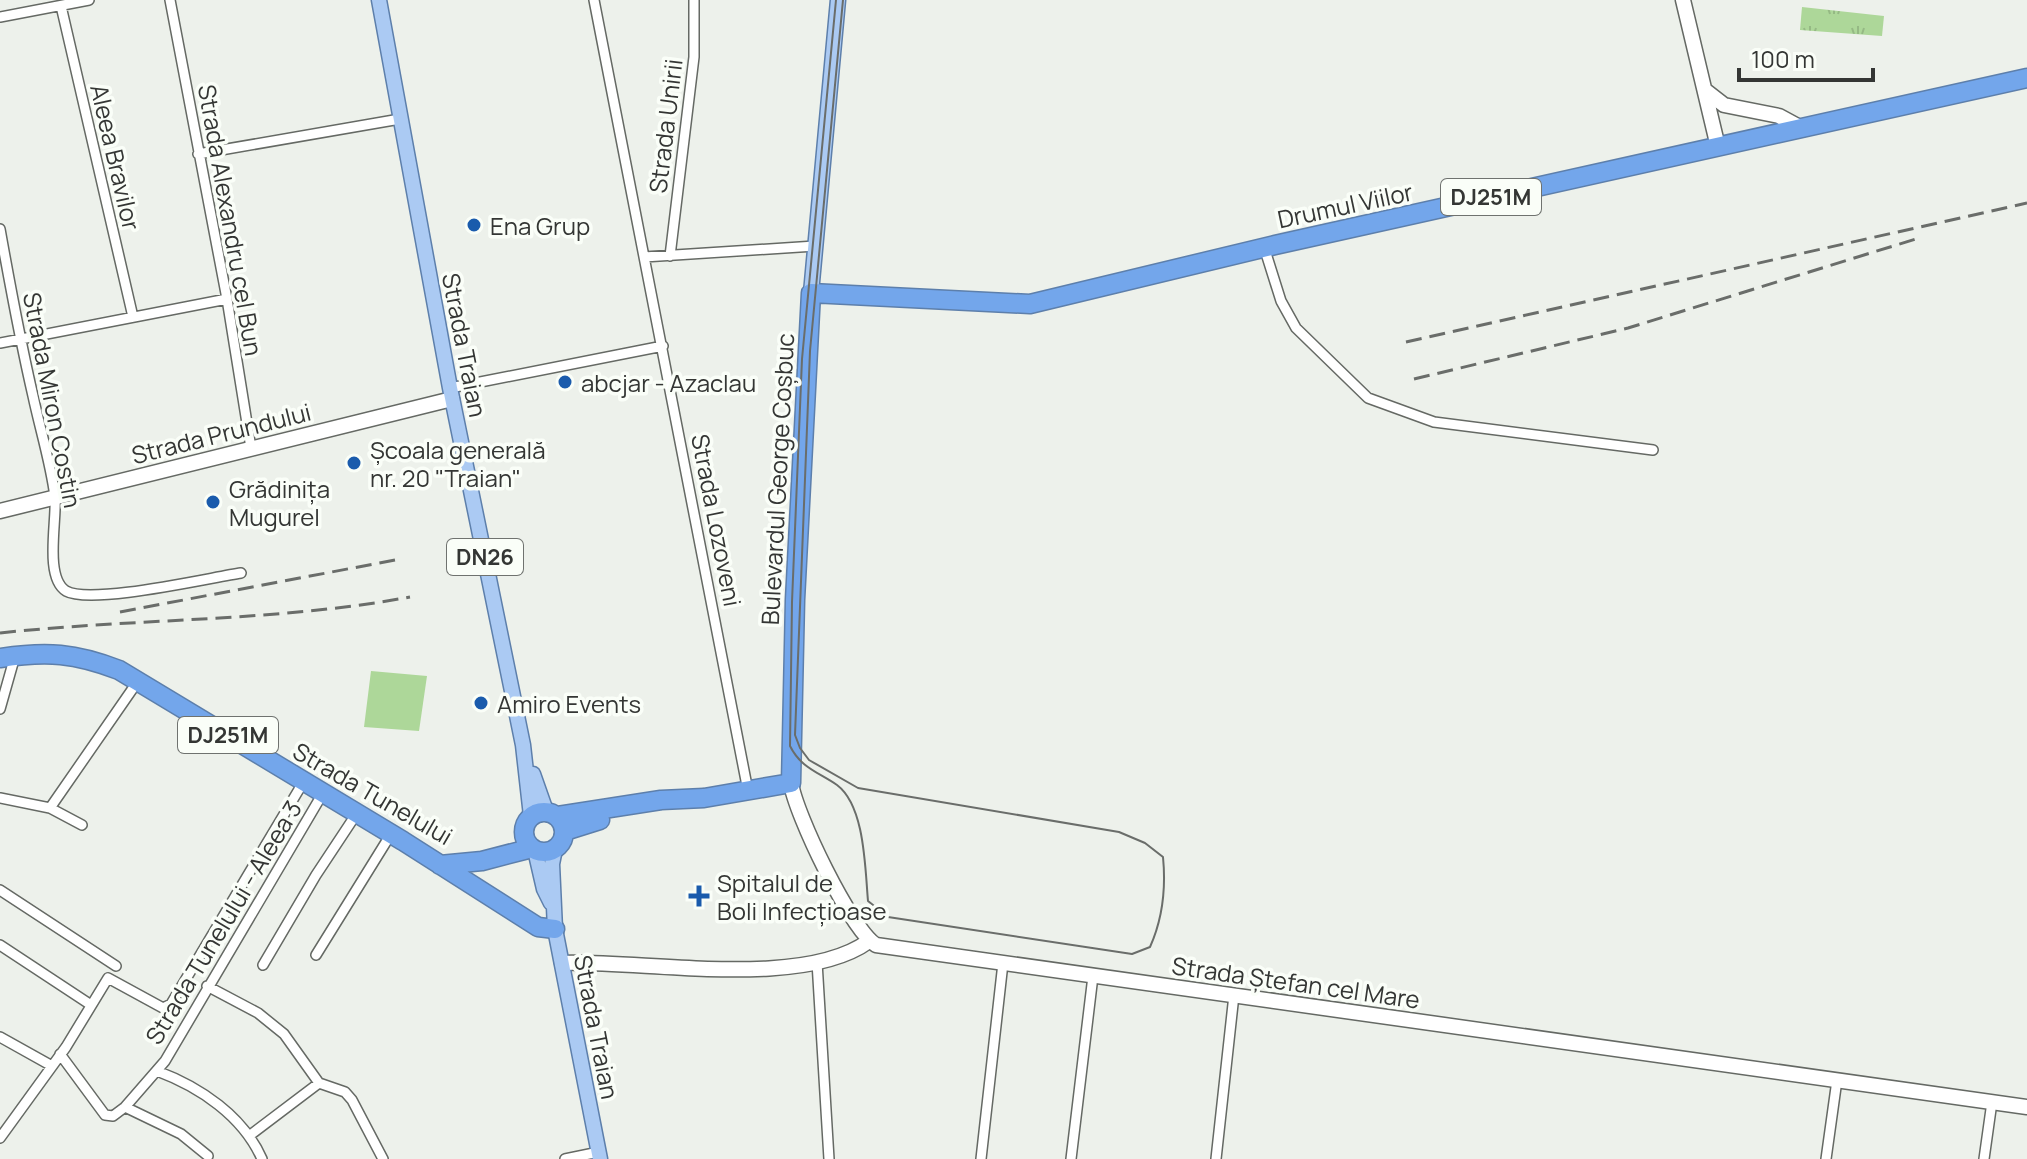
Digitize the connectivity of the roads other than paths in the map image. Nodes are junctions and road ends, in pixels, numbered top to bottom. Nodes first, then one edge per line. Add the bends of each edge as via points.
1 (89, 0) edge
2 (170, 0) edge
3 (379, 0) edge
4 (594, 0) edge
5 (694, 0) edge
6 (838, 0) edge
7 (1683, 0) edge
8 (61, 6) junction
9 (0, 17) edge
10 (2027, 78) edge
11 (1706, 91) junction
12 (400, 119) junction
13 (1803, 129) junction
14 (1718, 147) junction
15 (198, 154) junction
16 (0, 229) edge
17 (815, 246) junction
18 (1264, 247) junction
19 (670, 256) junction
20 (644, 257) junction
21 (811, 293) junction
22 (227, 299) junction
23 (133, 317) junction
24 (20, 339) junction
25 (0, 343) edge
26 (663, 346) junction
27 (451, 393) junction
28 (251, 448) junction
29 (1653, 450) dead end
30 (55, 496) junction
31 (0, 511) edge
32 (241, 573) dead end
33 (8, 657) edge
34 (138, 681) junction
35 (0, 709) edge
36 (304, 781) junction
37 (791, 783) junction
38 (748, 791) junction
39 (323, 793) junction
40 (0, 798) edge
41 (50, 808) junction
42 (357, 813) junction
43 (550, 819) junction
44 (82, 825) dead end
45 (391, 834) junction
46 (530, 844) junction
47 (555, 849) junction
48 (440, 865) junction
49 (0, 890) edge
50 (552, 904) junction
51 (555, 929) junction
52 (869, 941) junction
53 (0, 945) edge
54 (316, 955) dead end
55 (817, 962) junction
56 (562, 963) junction
57 (1003, 963) junction
58 (263, 965) dead end
59 (116, 966) dead end
60 (192, 969) junction
61 (1093, 976) junction
62 (209, 983) junction
63 (1234, 995) junction
64 (91, 1005) junction
65 (0, 1037) edge
66 (60, 1054) junction
67 (52, 1066) junction
68 (157, 1071) junction
69 (1837, 1080) junction
70 (319, 1083) junction
71 (1992, 1102) junction
72 (125, 1107) junction
73 (2027, 1107) edge
74 (4, 1127) edge
75 (249, 1136) junction
76 (0, 1138) edge
77 (208, 1156) dead end
78 (600, 1156) edge
79 (262, 1159) edge
80 (383, 1159) edge
81 (565, 1159) edge
82 (829, 1159) edge
83 (981, 1159) edge
84 (1071, 1159) edge
85 (1216, 1159) edge
86 (1826, 1159) edge
87 (1984, 1159) edge

1 - 8 street
2 - 15 street, Strada Alexandru cel Bun
3 - 12 main road, Strada Traian / DN26
4 - 20 street, Strada Lozoveni
5 - 19 street, Strada Unirii via 694,57
6 - 17 main road, Bulevardul George Coșbuc
7 - 11 street
8 - 9 street
8 - 23 street, Aleea Bravilor
10 - 13 highway, Drumul Viilor / DJ251M
11 - 13 street via 1724,105 1779,116
11 - 14 street
12 - 15 street
12 - 27 main road, Strada Traian / DN26
13 - 14 highway, Drumul Viilor / DJ251M
14 - 18 highway, Drumul Viilor / DJ251M
15 - 22 street, Strada Alexandru cel Bun
16 - 24 street, Strada Miron Costin
17 - 19 street
17 - 21 main road, Bulevardul George Coșbuc
18 - 21 highway, Drumul Viilor / DJ251M via 1030,304
18 - 29 street via 1281,301 1296,328 1368,398 1434,422
19 - 20 street
20 - 26 street, Strada Lozoveni
21 - 37 highway, Bulevardul George Coșbuc
22 - 23 street
22 - 28 street, Strada Alexandru cel Bun
23 - 24 street
24 - 25 street
24 - 30 street, Strada Miron Costin
26 - 27 street, Strada Prundului
26 - 38 street, Strada Lozoveni
27 - 28 street, Strada Prundului
27 - 43 main road, Strada Traian / DN26 via 523,745
28 - 30 street, Strada Prundului
30 - 31 street, Strada Prundului
30 - 32 street, Strada Miron Costin via 54,570 65,590 107,595
33 - 34 highway, Strada Tunelului / DJ251M via 81,656
33 - 35 street
34 - 36 highway, Strada Tunelului / DJ251M
34 - 41 street
36 - 39 highway, Strada Tunelului / DJ251M
36 - 60 street
37 - 38 highway
37 - 52 street, Bulevardul George Coșbuc via 831,878
38 - 43 highway via 589,822
39 - 42 highway, Strada Tunelului / DJ251M
39 - 62 street, Strada Tunelului - Aleea 3
40 - 41 street
41 - 44 street
42 - 45 highway, Strada Tunelului / DJ251M
42 - 58 street
43 - 46 highway, Strada Tunelului via 525,825
43 - 47 highway via 562,841
45 - 48 highway, Strada Tunelului / DJ251M
45 - 54 street
46 - 47 highway via 549,852
46 - 48 highway, Strada Tunelului via 468,864
46 - 50 main road, Strada Traian
47 - 50 main road, Strada Traian
48 - 51 highway, DJ251M via 538,927
49 - 59 street
50 - 51 main road, Strada Traian
51 - 56 main road, Strada Traian
52 - 55 street via 851,953
52 - 57 street, Strada Ștefan cel Mare
53 - 64 street
55 - 56 street via 738,969
55 - 82 street
56 - 78 main road, Strada Traian
57 - 61 street, Strada Ștefan cel Mare
57 - 83 street
60 - 62 street
60 - 64 street via 168,1008 108,978
61 - 63 street, Strada Ștefan cel Mare
61 - 84 street
62 - 68 street, Strada Tunelului - Aleea 3
62 - 70 street via 284,1034
63 - 69 street, Strada Ștefan cel Mare
63 - 85 street
64 - 66 street
65 - 67 street
66 - 67 street
66 - 72 street via 105,1115
67 - 74 street
68 - 72 street, Strada Tunelului - Aleea 3
68 - 75 street via 210,1099
69 - 71 street, Strada Ștefan cel Mare
69 - 86 street
70 - 75 street
70 - 80 street via 352,1100
71 - 73 street, Strada Ștefan cel Mare
71 - 87 street
72 - 77 street via 181,1134
74 - 76 street
75 - 79 street
78 - 81 street

